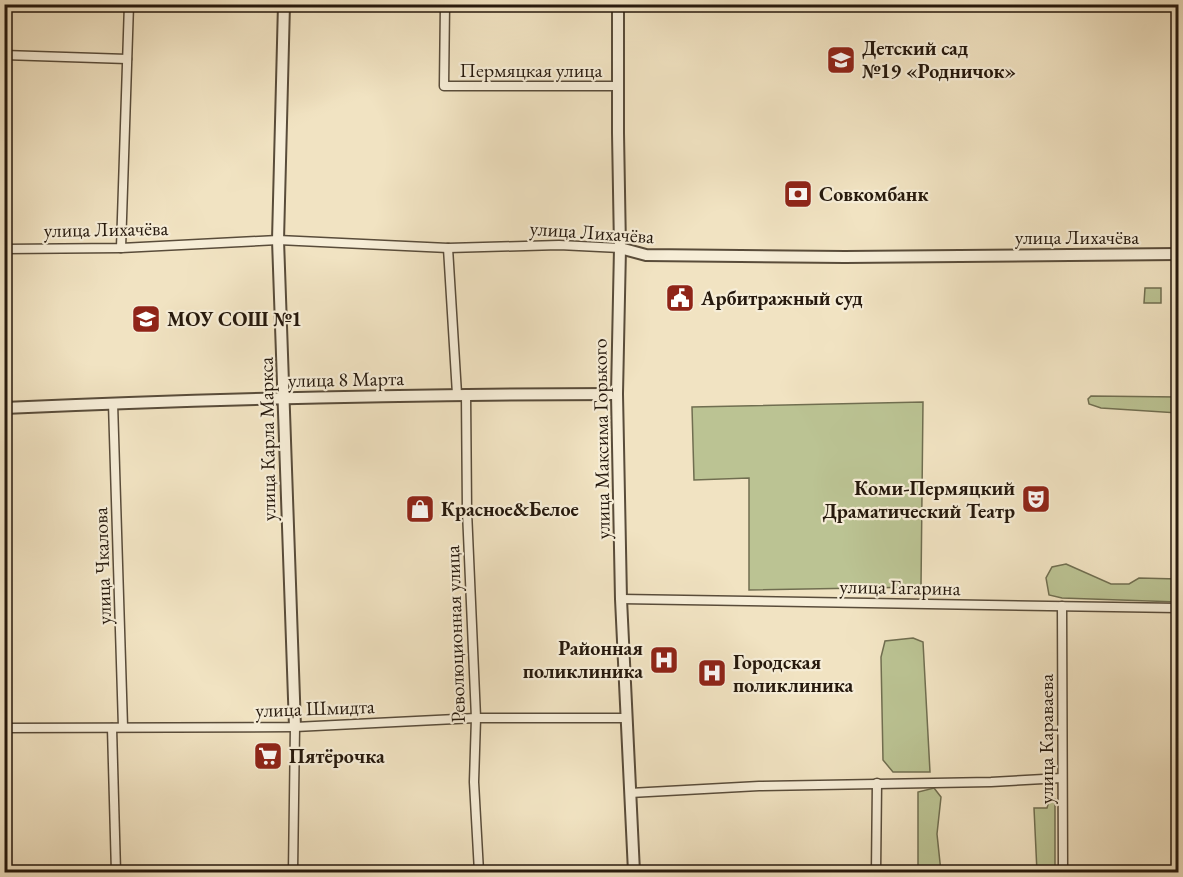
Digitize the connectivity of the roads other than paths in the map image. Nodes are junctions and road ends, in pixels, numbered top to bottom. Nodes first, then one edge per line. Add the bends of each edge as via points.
1 (129, 4) edge
2 (284, 4) edge
3 (444, 4) edge
4 (618, 4) edge
5 (4, 55) edge
6 (127, 59) junction
7 (618, 86) junction
8 (278, 240) junction
9 (121, 248) junction
10 (448, 248) junction
11 (620, 248) junction
12 (4, 249) edge
13 (1179, 254) edge
14 (461, 394) junction
15 (617, 394) junction
16 (285, 398) junction
17 (113, 404) junction
18 (4, 408) edge
19 (621, 599) junction
20 (1062, 606) junction
21 (1179, 608) edge
22 (476, 718) junction
23 (626, 718) junction
24 (123, 727) junction
25 (295, 727) junction
26 (4, 728) edge
27 (112, 728) junction
28 (1062, 778) junction
29 (877, 783) junction
30 (630, 793) junction
31 (116, 873) edge
32 (293, 873) edge
33 (480, 873) edge
34 (634, 873) edge
35 (876, 873) edge
36 (1063, 873) edge

1 - 6 street
2 - 8 street, улица Карла Маркса
3 - 7 street, Пермяцкая улица via 444,86
4 - 7 street, улица Максима Горького
5 - 6 street
6 - 9 street
7 - 11 street, улица Максима Горького
8 - 9 street, улица Лихачёва
8 - 10 street, улица Лихачёва
8 - 16 street, улица Карла Маркса
9 - 12 street, улица Лихачёва
10 - 11 street, улица Лихачёва
10 - 14 street, Революционная улица
11 - 13 street, улица Лихачёва via 646,255
11 - 15 street, улица Максима Горького
14 - 15 street, улица 8 Марта
14 - 16 street, улица 8 Марта
14 - 22 street, Революционная улица
15 - 19 street, улица Максима Горького
16 - 17 street, улица 8 Марта
16 - 25 street, улица Карла Маркса
17 - 18 street, улица 8 Марта
17 - 24 street, улица Чкалова
19 - 20 street, улица Гагарина
19 - 23 street, улица Максима Горького
20 - 21 street, улица Гагарина
20 - 28 street, улица Караваева
22 - 23 street, улица Шмидта
22 - 25 street, улица Шмидта
22 - 33 street, Революционная улица via 474,782
23 - 30 street, улица Максима Горького
24 - 25 street, улица Шмидта
24 - 27 street, улица Шмидта
25 - 32 street, улица Карла Маркса
26 - 27 street, улица Шмидта
27 - 31 street
28 - 29 street
28 - 36 street, улица Караваева
29 - 30 street
29 - 35 street
30 - 34 street, улица Максима Горького

